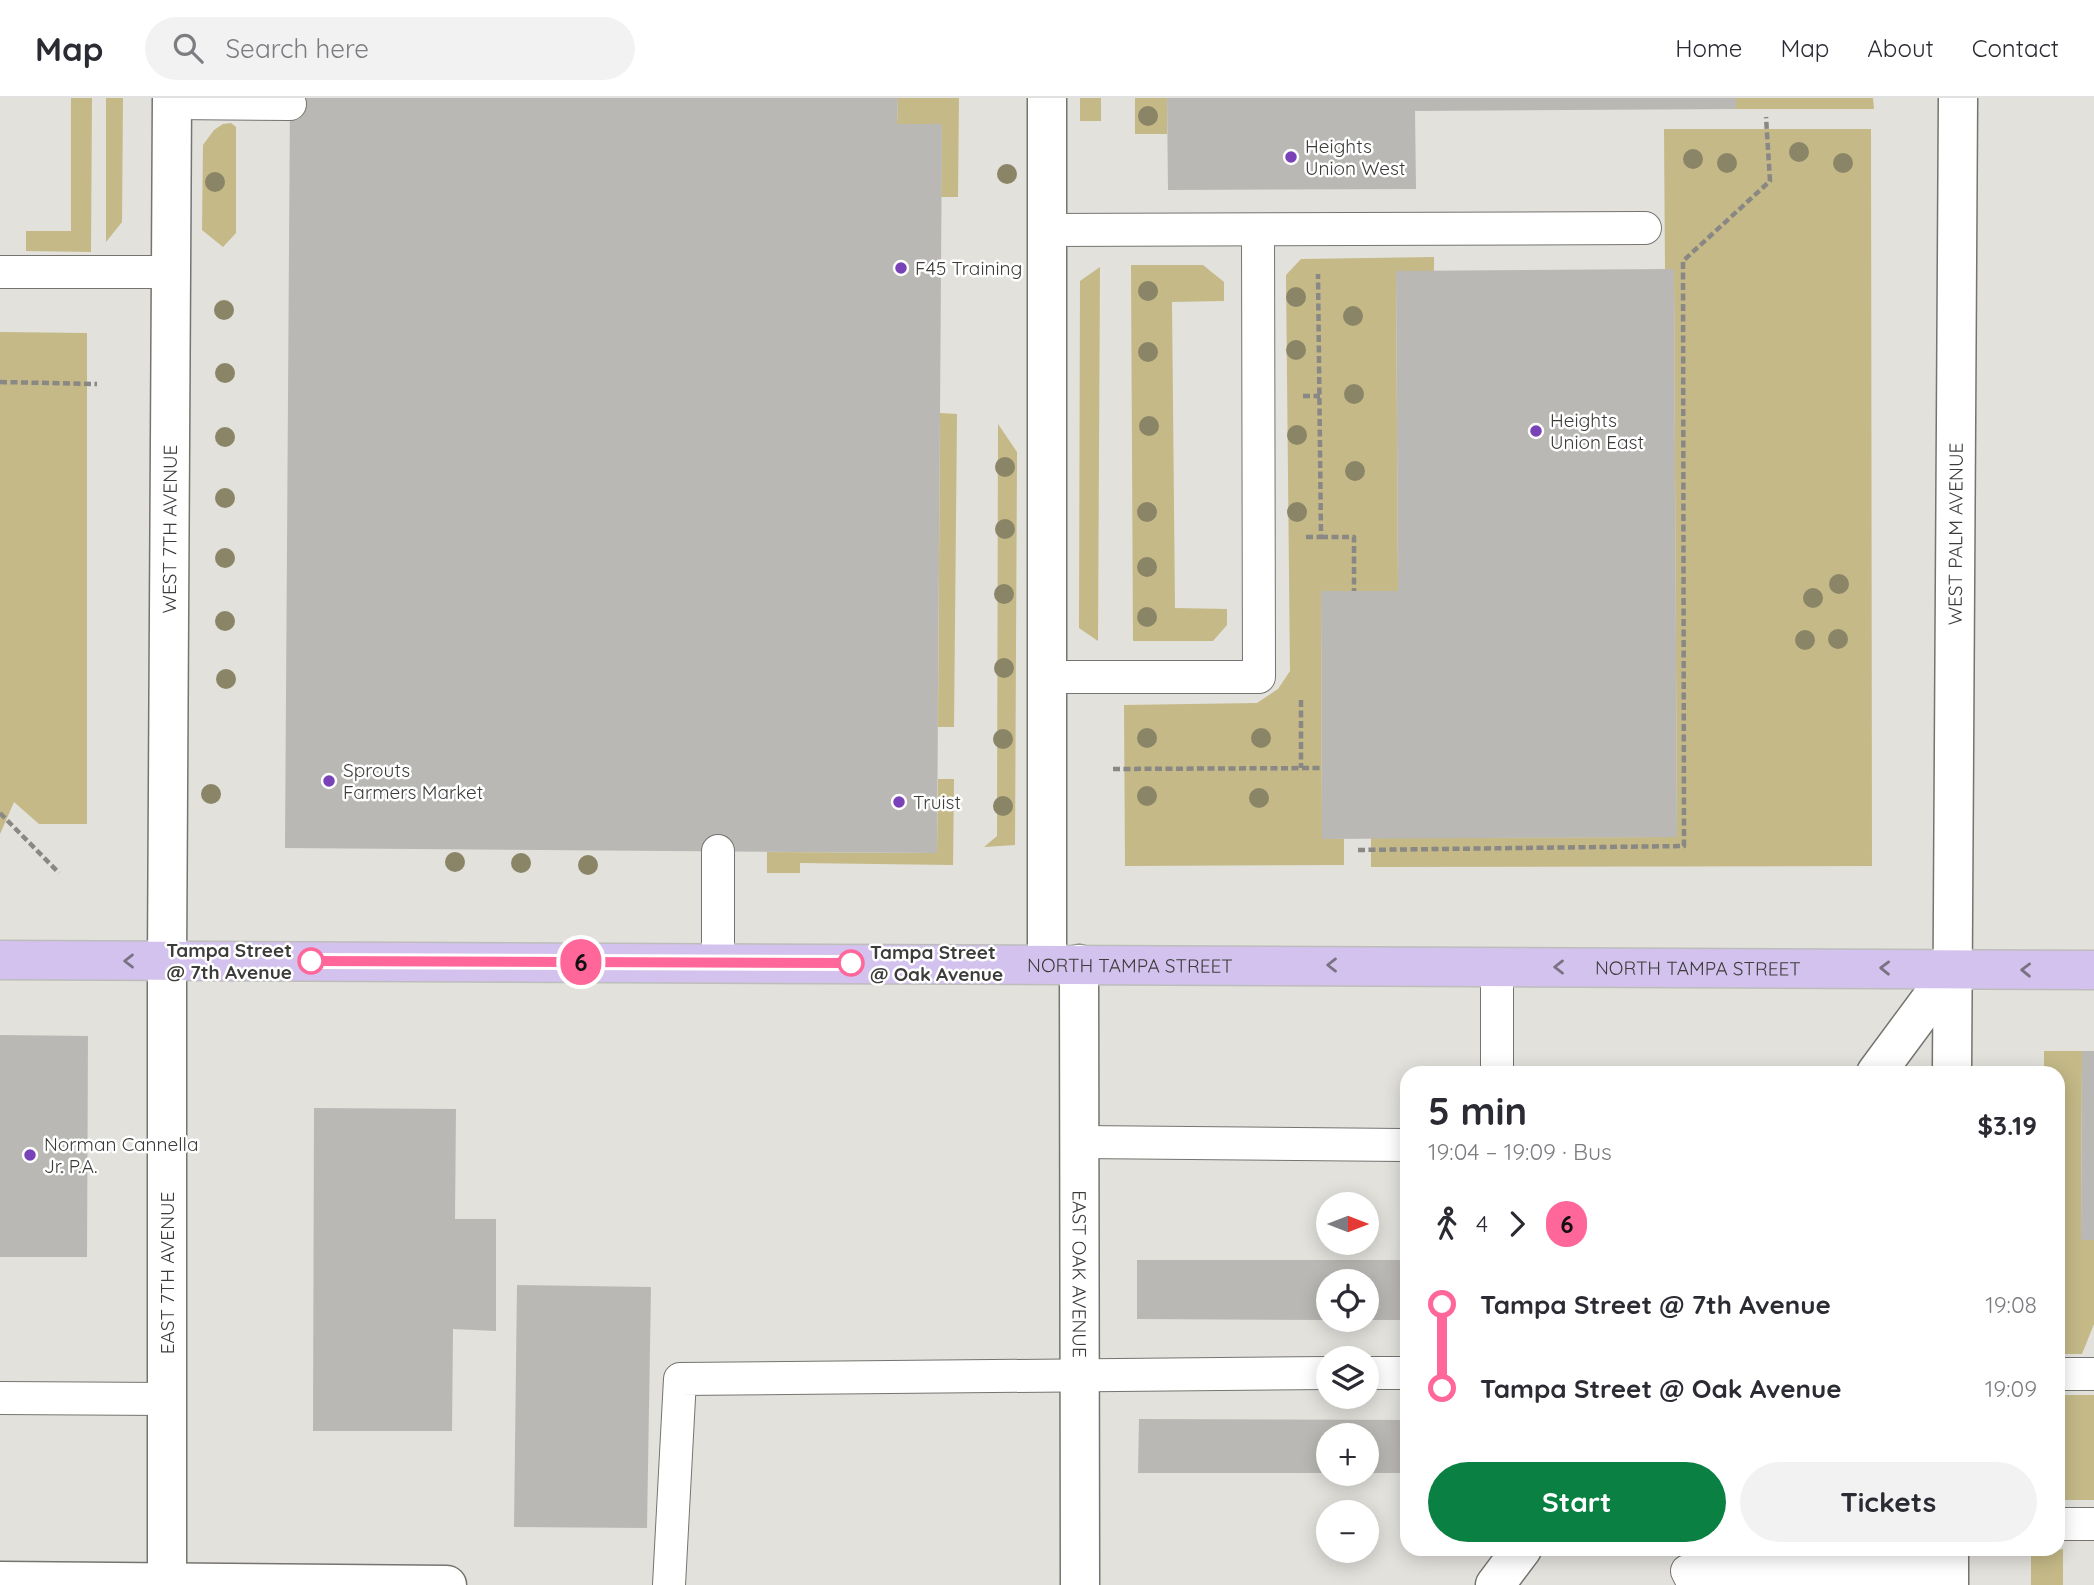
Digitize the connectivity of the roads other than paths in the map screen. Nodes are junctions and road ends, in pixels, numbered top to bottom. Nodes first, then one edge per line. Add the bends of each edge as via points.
1 (1047, 98) edge
2 (1958, 99) edge
3 (172, 101) edge
4 (290, 104) dead end
5 (1645, 228) dead end
6 (1047, 230) junction
7 (1258, 230) junction
8 (0, 272) edge
9 (171, 272) junction
10 (1047, 677) junction
11 (718, 851) dead end
12 (0, 960) edge
13 (167, 961) junction
14 (718, 963) junction
15 (1063, 964) junction
16 (1497, 966) junction
17 (1953, 969) junction
18 (2094, 970) edge
19 (1497, 1066) edge
20 (1881, 1066) edge
21 (1952, 1066) edge
22 (1081, 1142) junction
23 (1400, 1145) edge
24 (1316, 1373) edge
25 (1379, 1373) edge
26 (1400, 1373) edge
27 (2065, 1374) edge
28 (2094, 1374) edge
29 (1080, 1376) junction
30 (0, 1398) edge
31 (167, 1399) junction
32 (2065, 1524) edge
33 (2094, 1524) edge
34 (1494, 1556) edge
35 (1517, 1556) edge
36 (1949, 1569) edge
37 (0, 1581) edge
38 (167, 1584) edge
39 (352, 1585) edge
40 (447, 1585) edge
41 (669, 1585) edge
42 (1080, 1585) edge
43 (1495, 1585) edge
44 (1694, 1585) edge

1 - 6 street, EAST OAK AVENUE
2 - 17 street, WEST PALM AVENUE
3 - 4 lane
3 - 9 street, WEST 7TH AVENUE
5 - 7 lane
6 - 7 lane
6 - 10 street, EAST OAK AVENUE
7 - 10 lane via 1259,677
8 - 9 lane
9 - 13 street, WEST 7TH AVENUE
10 - 15 street, EAST OAK AVENUE
11 - 14 lane
13 -> 12 main road, NORTH TAMPA STREET
13 - 14 main road, NORTH TAMPA STREET
13 - 31 street, EAST 7TH AVENUE
14 - 15 main road, NORTH TAMPA STREET
16 -> 15 main road, NORTH TAMPA STREET
15 - 22 street, EAST OAK AVENUE
17 -> 16 main road, NORTH TAMPA STREET
16 - 19 lane
18 -> 17 main road, NORTH TAMPA STREET
17 - 20 street
17 - 21 street, WEST PALM AVENUE
22 - 23 lane
22 - 29 street, EAST OAK AVENUE
24 - 29 lane
25 - 26 lane
27 - 28 lane
29 - 41 lane via 680,1379
29 - 42 street, EAST OAK AVENUE
30 - 31 lane
31 - 38 street, EAST 7TH AVENUE
32 - 33 lane
34 - 43 lane
35 - 43 street
36 - 44 lane via 1687,1571
37 - 38 street
38 - 39 street
39 - 40 street

